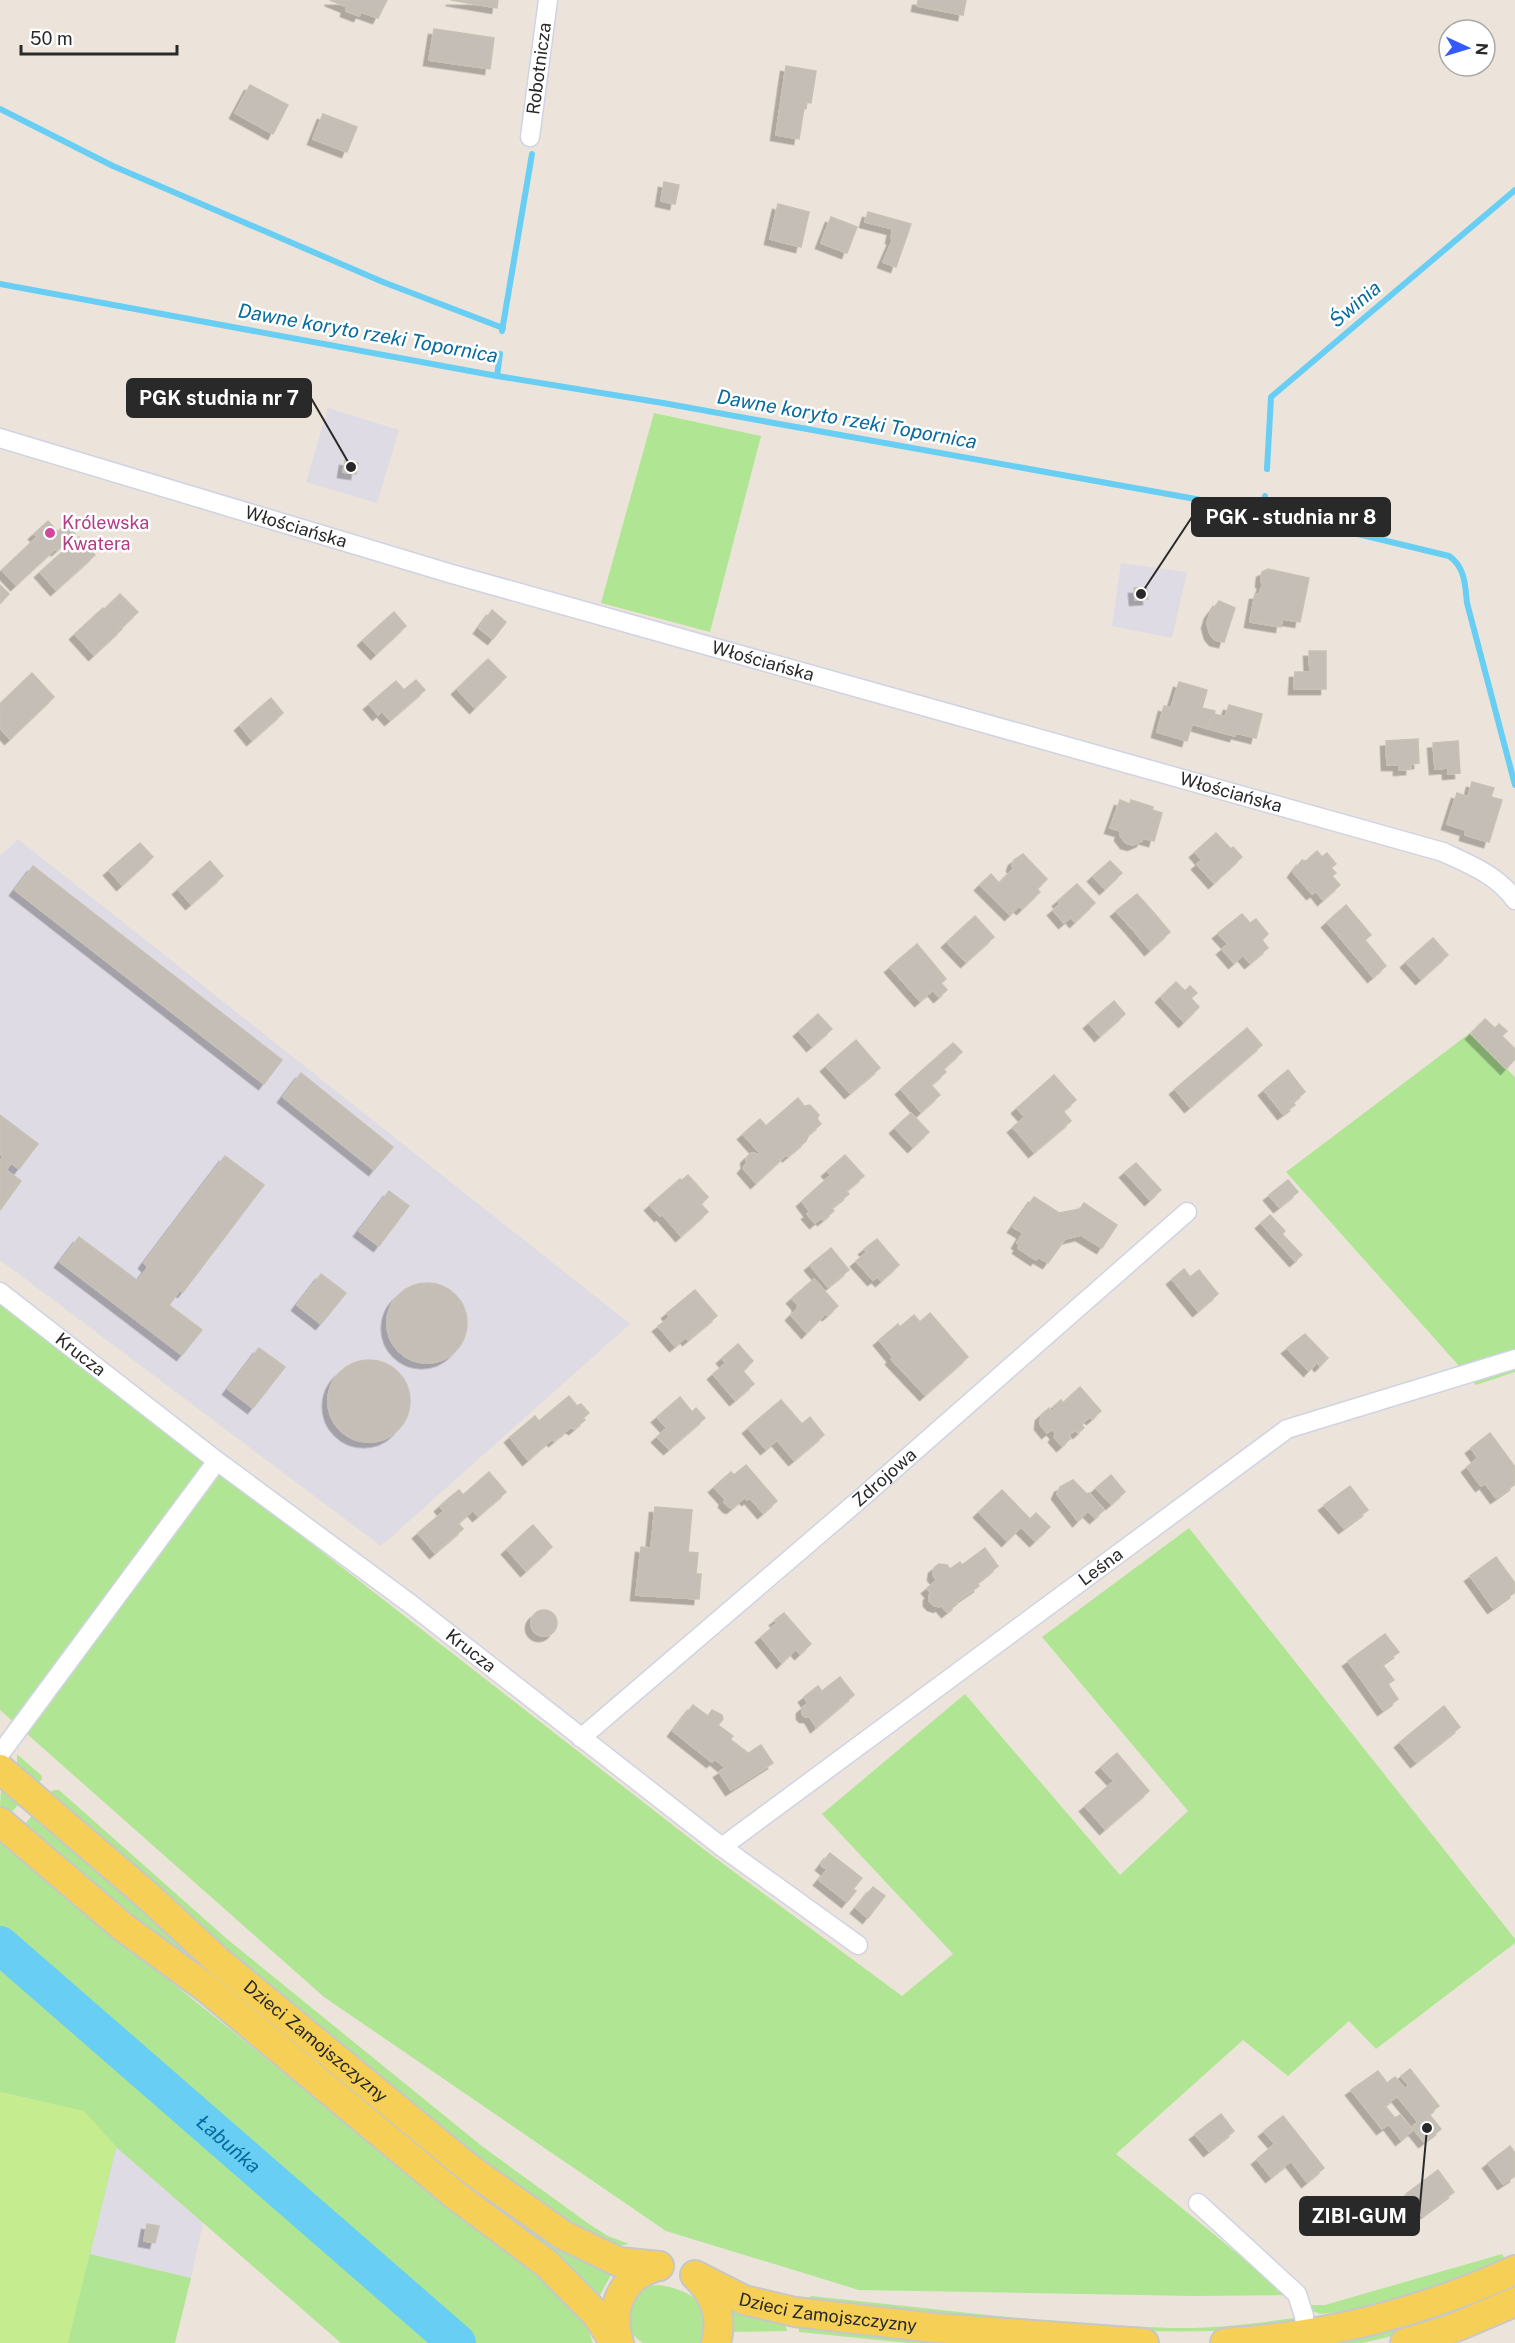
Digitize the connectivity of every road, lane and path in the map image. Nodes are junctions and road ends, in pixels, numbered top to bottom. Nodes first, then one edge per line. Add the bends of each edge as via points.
1 (548, 0) edge
2 (530, 137) dead end
3 (0, 438) edge
4 (1515, 900) edge
5 (1186, 1212) dead end
6 (0, 1292) edge
7 (1515, 1359) edge
8 (217, 1461) junction
9 (581, 1738) junction
10 (0, 1754) edge
11 (0, 1769) edge
12 (0, 1822) edge
13 (722, 1847) junction
14 (858, 1946) dead end
15 (1198, 2203) dead end
16 (659, 2266) junction
17 (1515, 2270) edge
18 (695, 2275) junction
19 (1515, 2302) edge
20 (1306, 2335) junction
21 (617, 2343) edge
22 (716, 2343) edge
23 (1144, 2343) edge
24 (1225, 2343) edge
25 (1405, 2343) edge

1 - 2 street, Robotnicza
3 - 4 street, Włościańska via 452,574 1443,852 1484,871
5 - 9 street, Zdrojowa
6 - 8 street, Krucza
7 - 13 street, Leśna via 1287,1429
8 - 9 street, Krucza via 412,1605
8 - 10 street
9 - 13 street, Krucza
11 - 16 main road, Dzieci Zamojszczyzny via 218,1960 470,2169 572,2239 619,2262
12 - 21 main road, Dzieci Zamojszczyzny via 123,1927 205,1987 455,2195 547,2264 596,2314
13 - 14 street, Krucza
15 - 20 street via 1298,2294
16 - 18 main road, Dzieci Zamojszczyzny
16 - 21 main road via 639,2273 622,2291 615,2314
17 - 20 main road via 1403,2313
18 - 22 main road via 707,2286 717,2310
18 - 23 main road, Dzieci Zamojszczyzny via 744,2300 795,2312 935,2328
19 - 25 main road
20 - 24 main road

